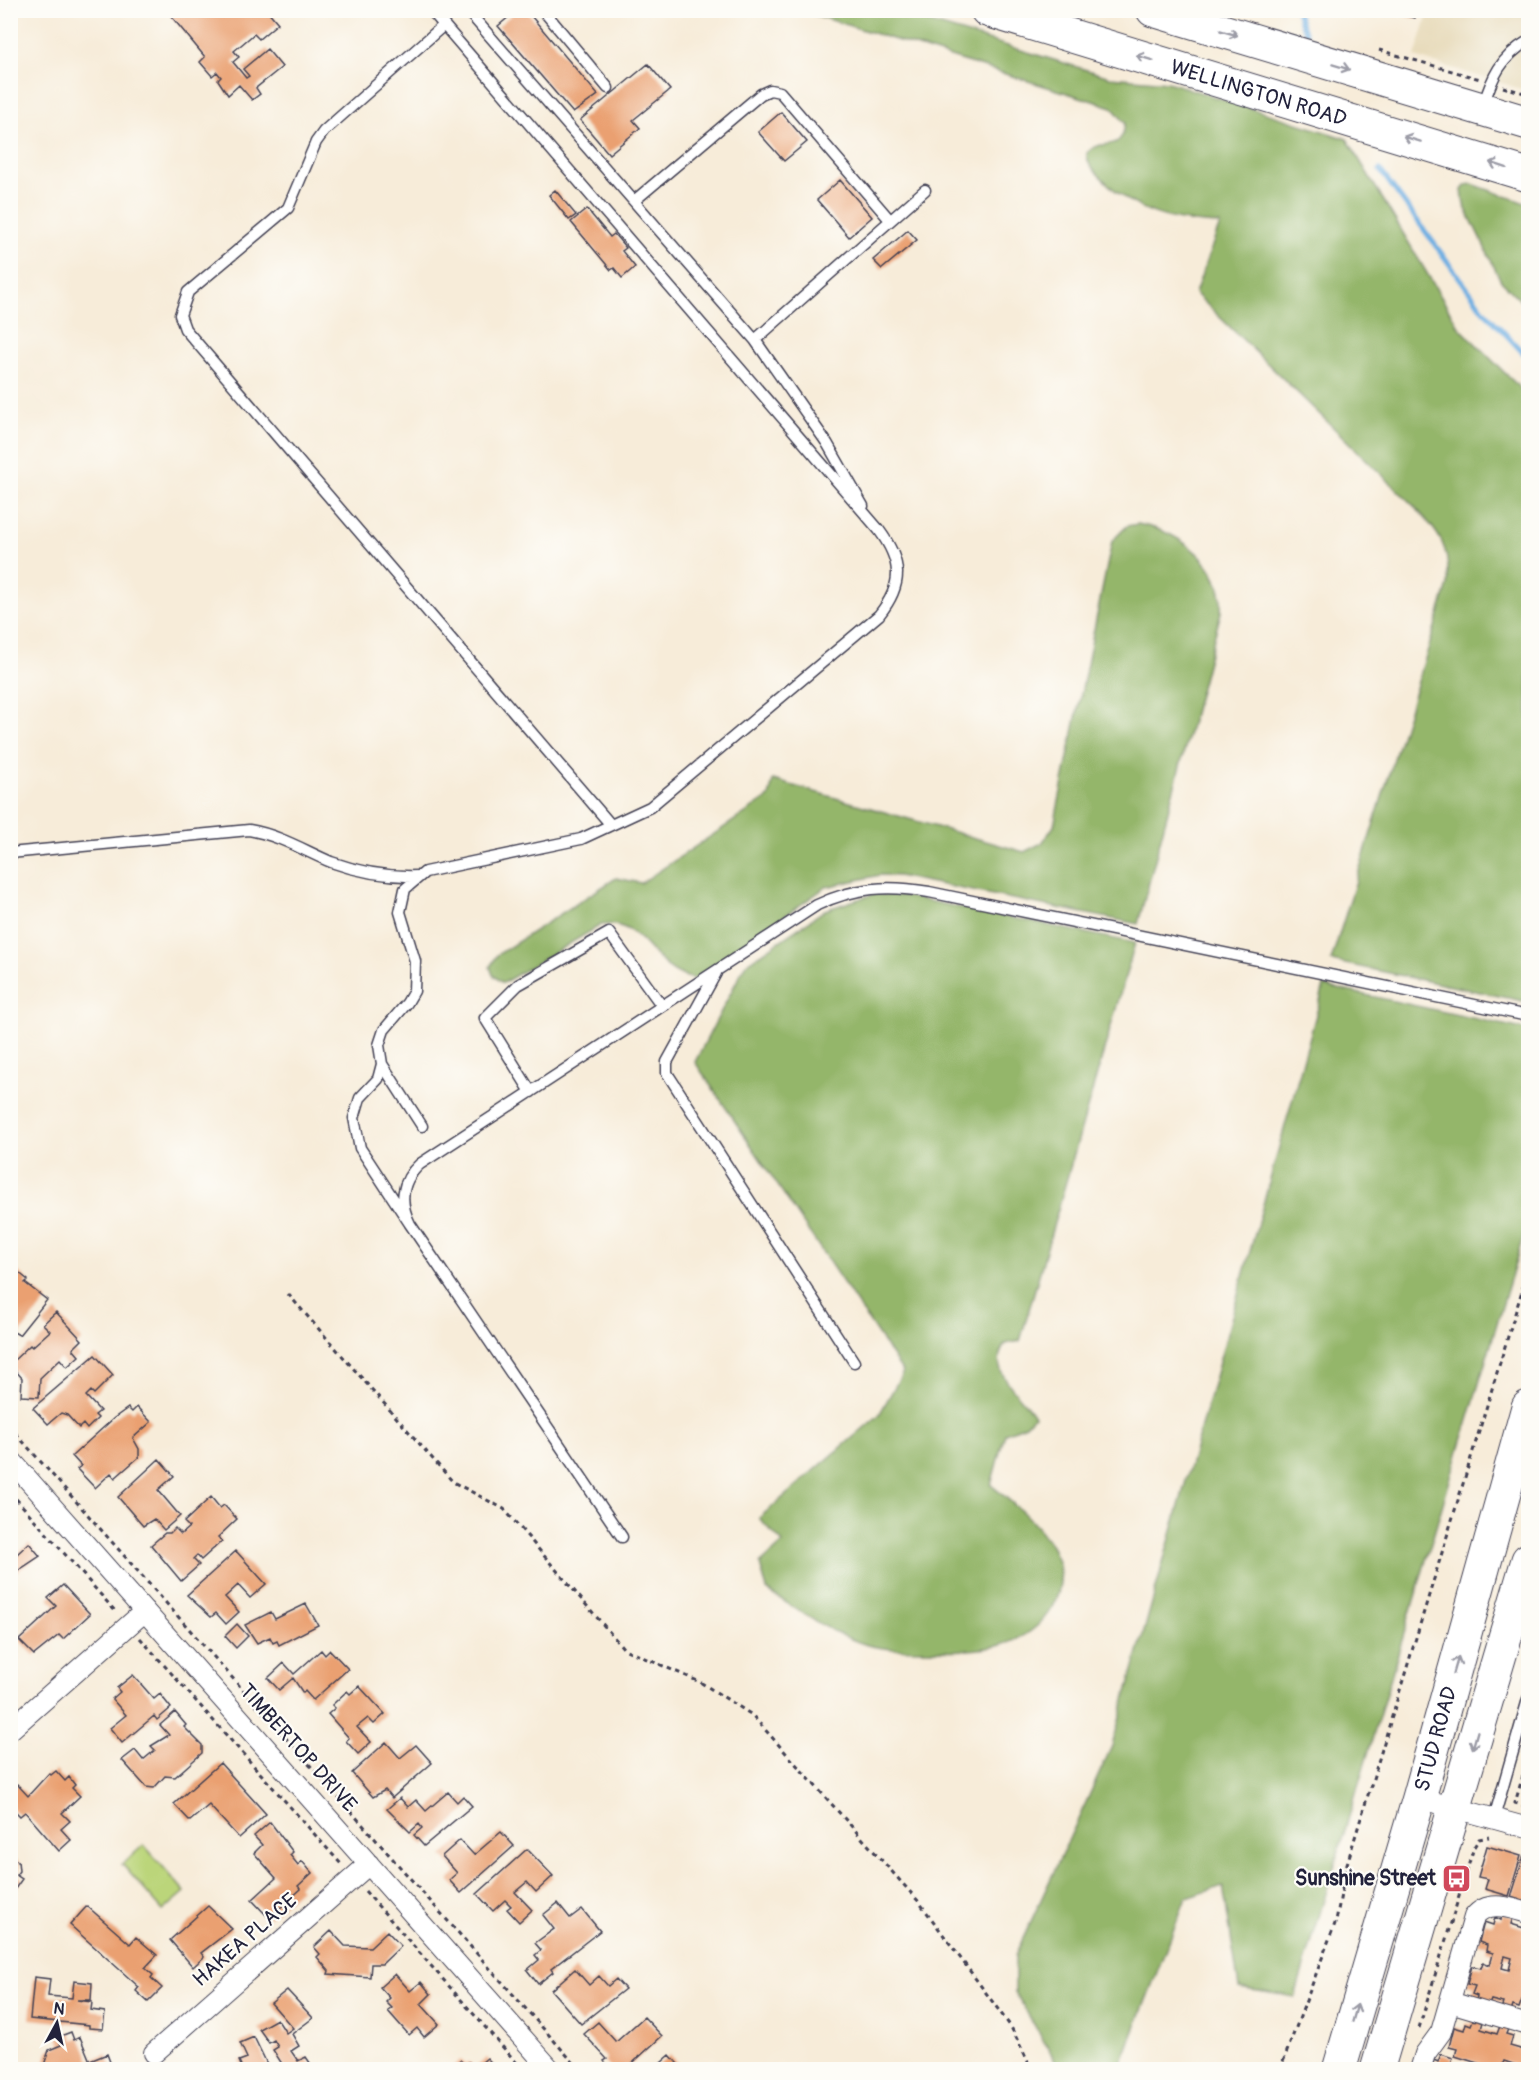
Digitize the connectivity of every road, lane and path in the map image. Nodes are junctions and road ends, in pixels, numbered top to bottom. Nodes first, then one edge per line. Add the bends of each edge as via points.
1 (431, 10) edge
2 (467, 10) edge
3 (543, 10) edge
4 (987, 10) edge
5 (1153, 10) edge
6 (444, 25) junction
7 (1528, 41) edge
8 (1514, 49) junction
9 (1528, 53) edge
10 (608, 88) dead end
11 (1507, 88) dead end
12 (1528, 94) edge
13 (1482, 110) junction
14 (1528, 123) edge
15 (1468, 156) junction
16 (1528, 175) edge
17 (925, 190) dead end
18 (634, 201) junction
19 (890, 220) junction
20 (755, 340) junction
21 (868, 518) junction
22 (612, 825) junction
23 (10, 853) edge
24 (418, 876) junction
25 (716, 972) junction
26 (662, 1006) junction
27 (1528, 1016) edge
28 (381, 1064) junction
29 (531, 1092) junction
30 (422, 1126) dead end
31 (410, 1224) junction
32 (1528, 1271) edge
33 (288, 1294) dead end
34 (854, 1362) dead end
35 (1528, 1407) edge
36 (10, 1427) edge
37 (10, 1459) edge
38 (10, 1491) edge
39 (622, 1537) dead end
40 (1528, 1560) edge
41 (144, 1611) junction
42 (121, 1617) dead end
43 (136, 1635) dead end
44 (1528, 1699) edge
45 (10, 1730) edge
46 (1528, 1758) edge
47 (1419, 1798) junction
48 (1455, 1806) junction
49 (1528, 1807) edge
50 (1494, 1818) junction
51 (1528, 1828) edge
52 (369, 1864) junction
53 (345, 1868) dead end
54 (362, 1888) dead end
55 (1528, 1913) edge
56 (1450, 2002) junction
57 (1528, 2025) edge
58 (154, 2053) dead end
59 (523, 2070) edge
60 (551, 2070) edge
61 (580, 2070) edge
62 (1032, 2070) edge
63 (1280, 2070) edge
64 (1339, 2070) edge
65 (1377, 2070) edge
66 (1420, 2070) edge

1 - 6 lane
2 - 18 lane
3 - 10 lane
15 -> 4 highway, WELLINGTON ROAD
5 -> 13 highway
6 - 21 lane
6 - 22 lane via 324,131 288,208 188,292 180,315 185,330
7 - 8 lane
8 - 9 lane
8 - 13 lane via 1495,73
11 - 12 path
13 - 14 highway
13 - 15 highway
16 -> 15 highway, WELLINGTON ROAD
17 - 19 lane
18 - 19 lane via 761,94 775,90
18 - 20 lane
19 - 20 lane
20 - 21 lane via 827,443
21 - 22 lane via 887,540 896,559 894,591 885,608 650,807
22 - 24 lane via 581,839
23 - 24 lane via 249,830 280,838 347,867 386,875
24 - 28 lane via 405,889 400,905 416,961 414,991 384,1030 379,1045
25 - 26 lane
25 - 27 lane via 817,904 851,891 898,888 1113,928
25 - 34 lane via 667,1062 667,1073
26 - 29 lane
26 - 29 lane via 609,933 518,985 485,1018
28 - 30 lane
28 - 31 lane via 378,1079 366,1089 357,1108 356,1139
29 - 31 lane via 410,1173 403,1206
31 - 39 lane
32 - 63 path via 1346,1867 1336,1921
33 - 62 path via 453,1482 504,1509 624,1649 700,1682 752,1715 920,1903 1011,2027
47 -> 35 highway, STUD ROAD
36 - 61 path
37 - 41 street, TIMBERTOP DRIVE
38 - 42 path
40 -> 48 highway, STUD ROAD
41 - 45 street
41 - 52 street, TIMBERTOP DRIVE
43 - 53 path
44 - 50 lane
46 - 49 path via 1515,1803
47 - 48 street
64 -> 47 highway, STUD ROAD
48 - 50 street
48 - 65 highway, STUD ROAD
50 - 51 street
52 - 58 street, HAKEA PLACE
52 - 60 street, TIMBERTOP DRIVE
54 - 59 path
55 - 56 street via 1499,1906 1478,1912
56 - 57 street
56 - 66 street via 1441,2032 1425,2054

